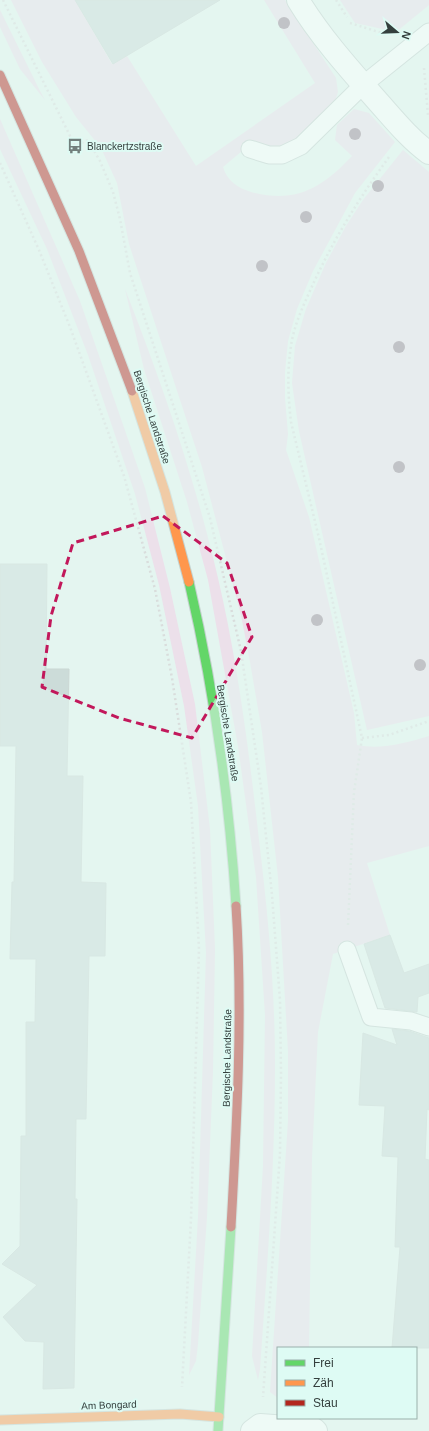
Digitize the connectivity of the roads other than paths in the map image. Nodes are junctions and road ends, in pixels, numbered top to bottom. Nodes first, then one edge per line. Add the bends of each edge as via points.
1 (298, 0) edge
2 (429, 32) edge
3 (0, 75) edge
4 (363, 85) junction
5 (250, 149) dead end
6 (429, 153) edge
7 (347, 950) road end
8 (429, 1027) edge
9 (219, 1417) junction
10 (0, 1420) edge
11 (218, 1431) edge
12 (252, 1431) edge
13 (316, 1431) edge

1 - 4 street via 333,50
2 - 4 lane
3 - 9 main road, Bergische Landstraße via 88,275 147,434 191,591 213,704 231,845 238,933 239,1007 237,1124
4 - 5 lane via 301,146 282,155 269,155
4 - 6 street
7 - 8 lane via 371,1017 411,1021
9 - 10 main road, Am Bongard via 180,1414
9 - 11 main road, Bergische Landstraße
12 - 13 street via 260,1425

